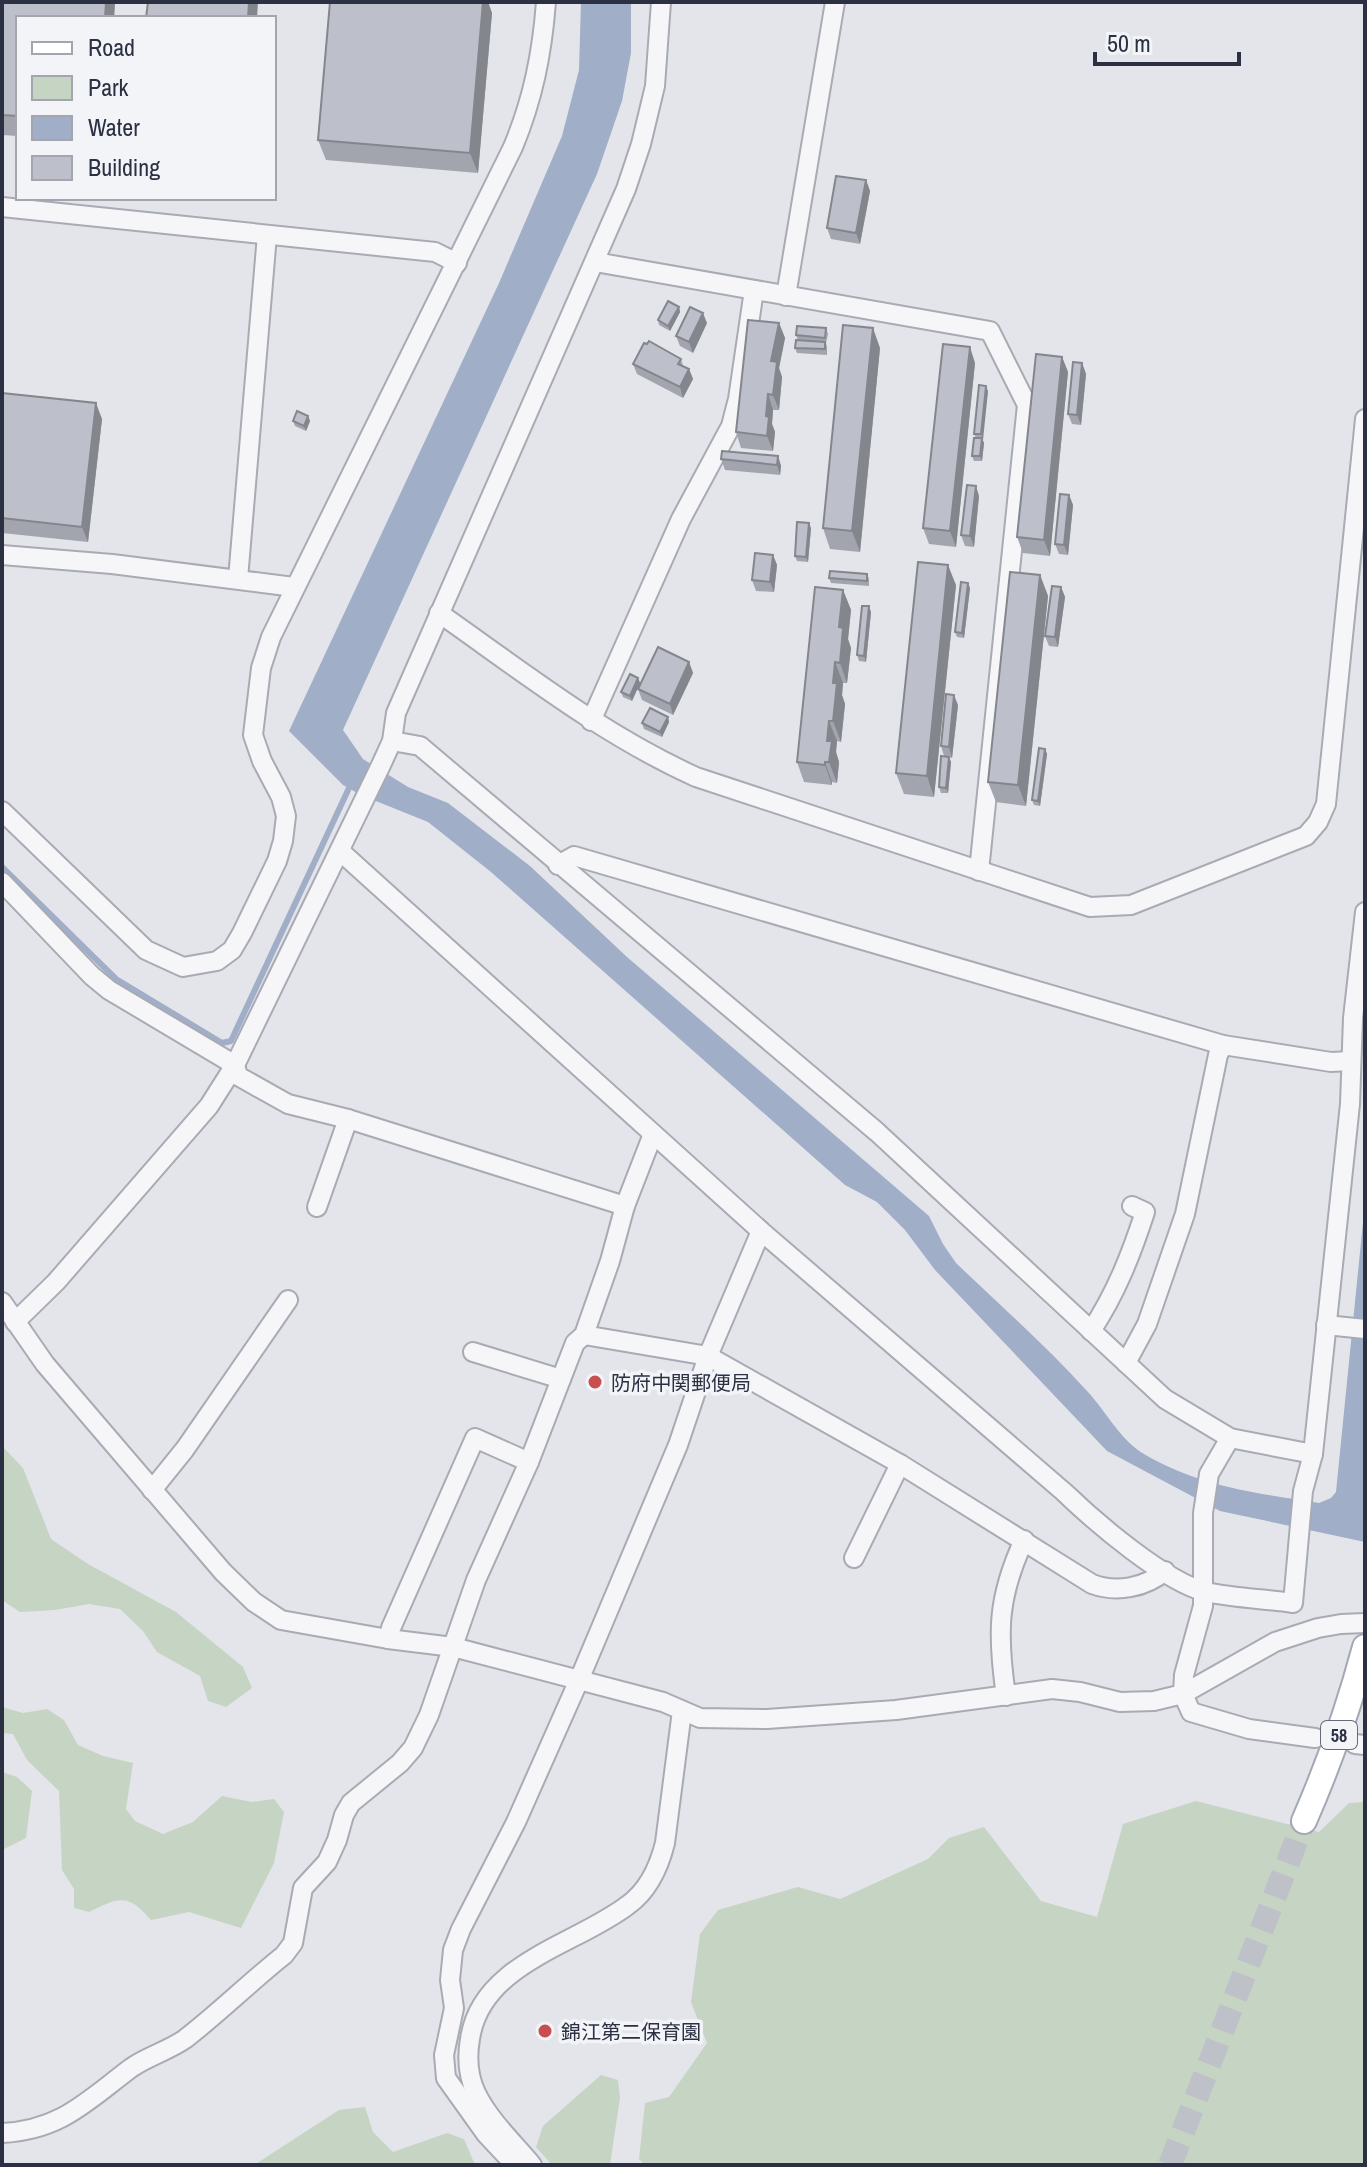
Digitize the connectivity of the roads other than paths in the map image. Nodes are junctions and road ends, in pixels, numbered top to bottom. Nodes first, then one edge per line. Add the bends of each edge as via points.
1 (546, 2) edge
2 (661, 2) edge
3 (835, 2) edge
4 (2, 207) edge
5 (267, 235) junction
6 (595, 262) junction
7 (457, 263) junction
8 (754, 290) junction
9 (786, 296) junction
10 (1365, 419) edge
11 (2, 555) edge
12 (238, 579) junction
13 (294, 587) junction
14 (439, 613) junction
15 (591, 721) junction
16 (392, 741) junction
17 (2, 811) edge
18 (341, 852) junction
19 (558, 865) junction
20 (979, 871) junction
21 (2, 882) edge
22 (1365, 912) edge
23 (1223, 1045) junction
24 (1350, 1061) junction
25 (235, 1065) junction
26 (348, 1119) junction
27 (653, 1134) junction
28 (625, 1206) junction
29 (1132, 1206) dead end
30 (317, 1207) dead end
31 (761, 1231) junction
32 (288, 1300) dead end
33 (2, 1302) edge
34 (15, 1322) junction
35 (1331, 1326) junction
36 (1365, 1329) edge
37 (1091, 1331) junction
38 (584, 1335) junction
39 (473, 1352) dead end
40 (708, 1356) junction
41 (1126, 1363) junction
42 (561, 1379) junction
43 (1230, 1438) junction
44 (1313, 1454) junction
45 (529, 1462) junction
46 (900, 1464) junction
47 (152, 1490) junction
48 (1024, 1540) junction
49 (854, 1558) dead end
50 (1165, 1571) junction
51 (1204, 1591) junction
52 (1365, 1623) edge
53 (388, 1639) junction
54 (453, 1647) junction
55 (1365, 1647) edge
56 (579, 1680) junction
57 (1183, 1694) junction
58 (1006, 1696) junction
59 (682, 1711) junction
60 (1315, 1738) dead end
61 (1304, 1821) tunnel mouth
62 (2, 2133) edge
63 (523, 2164) edge

1 - 7 street via 529,108
2 - 6 street via 655,86 641,144
3 - 9 street
4 - 5 street
5 - 7 street via 435,252
5 - 12 street
6 - 8 street
6 - 14 street
7 - 13 street
8 - 9 street
8 - 15 street via 731,426 681,519
9 - 20 street via 990,331 1027,405
10 - 20 street via 1326,804 1318,822 1306,836 1131,905 1090,907
11 - 12 street
12 - 13 street
13 - 17 street via 261,668 253,735 281,797 286,816 283,841 232,950 217,961 183,967 146,950
14 - 15 street
14 - 16 street via 396,713
15 - 20 street via 696,777
16 - 18 street
16 - 19 street via 420,746
18 - 25 street
18 - 27 street
19 - 23 street via 574,856
19 - 37 street via 877,1132
21 - 25 street via 109,990
22 - 24 street
23 - 24 street
23 - 41 street via 1185,1214 1147,1324
24 - 35 street
25 - 26 street via 238,1076 288,1104
25 - 34 street via 209,1106
26 - 28 street
26 - 30 street
27 - 28 street
27 - 31 street
28 - 38 street
29 - 37 street via 1145,1212 1128,1265
31 - 40 street
31 - 50 street via 1100,1527
32 - 47 street
33 - 34 street
34 - 47 street
35 - 36 street
35 - 44 street
37 - 41 street
38 - 40 street
38 - 42 street via 575,1343
39 - 42 street
40 - 46 street
40 - 56 street via 678,1445
41 - 43 street via 1165,1399
42 - 45 street
43 - 44 street
43 - 51 street via 1209,1474 1203,1513
44 - 51 street via 1303,1491 1293,1603
45 - 53 street via 475,1438
45 - 54 street via 476,1580
46 - 48 street
46 - 49 street
47 - 53 street via 223,1572 281,1620
48 - 50 street via 1107,1590 1155,1579
48 - 58 street via 1007,1583 999,1624
50 - 51 street
51 - 57 street
52 - 57 street via 1318,1628 1275,1642
53 - 54 street
54 - 56 street
54 - 62 street via 413,1748 351,1803 327,1862 303,1888 293,1943 284,1955 168,2051 132,2067 75,2111 42,2128
55 - 61 main road, 58 via 1343,1725
56 - 59 street
56 - 63 street via 453,1950 454,2008 444,2055 446,2078 486,2134
57 - 58 street via 1120,1702 1052,1689
57 - 60 street via 1191,1712 1249,1729
58 - 59 street via 767,1719 700,1718
59 - 63 street via 665,1843 647,1886 630,1904 508,1977 485,1999 472,2023 467,2056 475,2091

